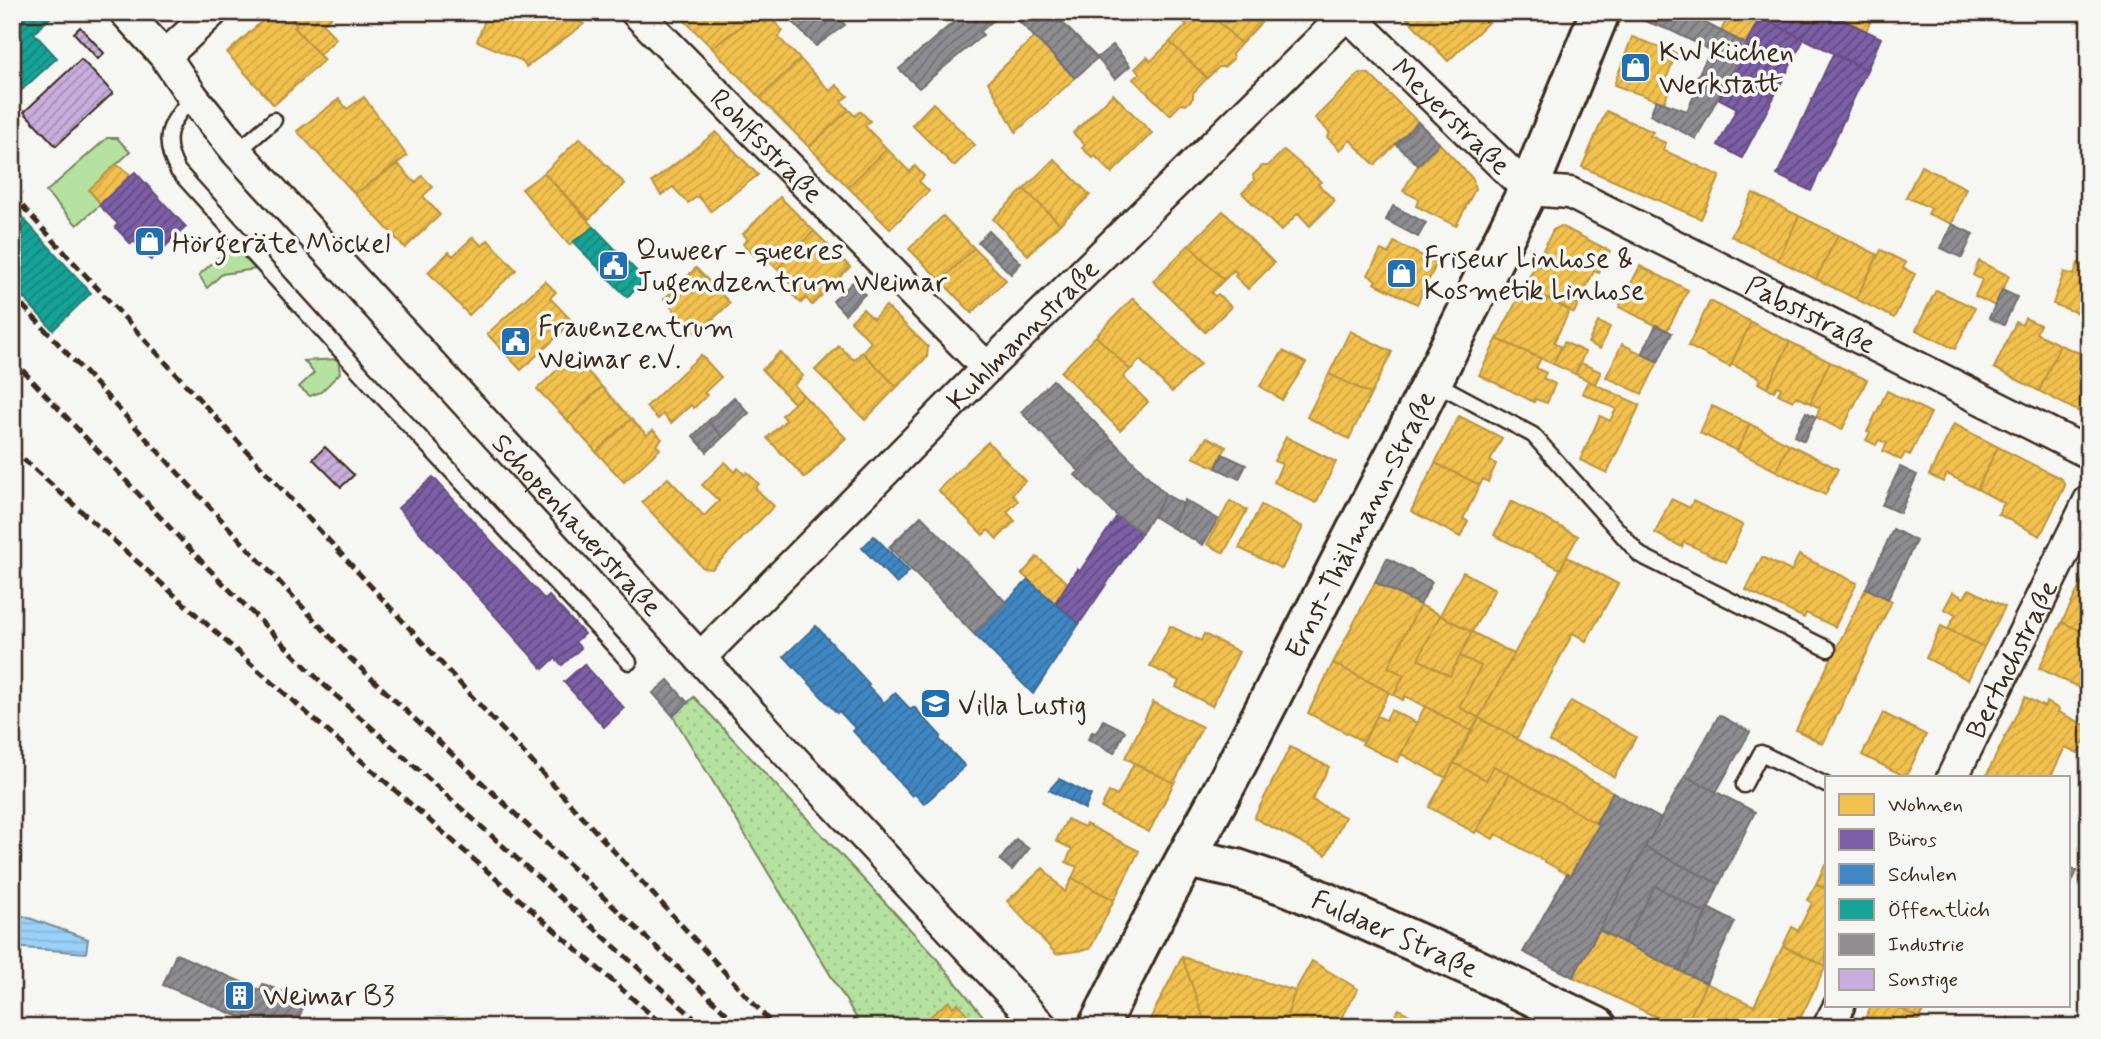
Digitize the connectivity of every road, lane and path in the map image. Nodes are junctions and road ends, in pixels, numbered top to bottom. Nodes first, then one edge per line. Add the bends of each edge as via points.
1 (125, 12) edge
2 (212, 12) edge
3 (636, 12) edge
4 (1600, 12) edge
5 (1346, 13) edge
6 (165, 56) junction
7 (193, 97) junction
8 (274, 120) dead end
9 (237, 152) junction
10 (1528, 190) junction
11 (987, 368) junction
12 (1433, 382) junction
13 (2089, 453) edge
14 (2089, 500) edge
15 (1828, 649) dead end
16 (700, 658) junction
17 (629, 662) dead end
18 (1953, 776) edge
19 (1744, 785) dead end
20 (1825, 785) edge
21 (1187, 858) junction
22 (1838, 1007) edge
23 (1042, 1027) edge
24 (1098, 1027) edge
25 (1597, 1027) edge
26 (1828, 1027) edge

1 - 6 street, Schopenhauerstraße
2 - 6 street
3 - 11 street, Rohlfsstraße
4 - 10 street, Ernst-Thälmann-Straße
5 - 10 street, Meyerstraße
5 - 11 street, Kuhlmannstraße
6 - 7 street, Schopenhauerstraße
7 - 9 street, Schopenhauerstraße
7 - 17 lane via 170,127 170,157 178,172
8 - 9 lane
9 - 16 street, Schopenhauerstraße
10 - 12 street, Ernst-Thälmann-Straße
10 - 13 street, Pabststraße via 1570,194
11 - 16 street, Kuhlmannstraße
12 - 15 lane via 1533,435 1640,555
12 - 21 street, Ernst-Thälmann-Straße
14 - 18 street, Bertuchstraße
16 - 23 street, Schopenhauerstraße
19 - 20 lane via 1761,753
21 - 24 street, Ernst-Thälmann-Straße
21 - 25 street, Fuldaer Straße via 1293,888
22 - 26 street

